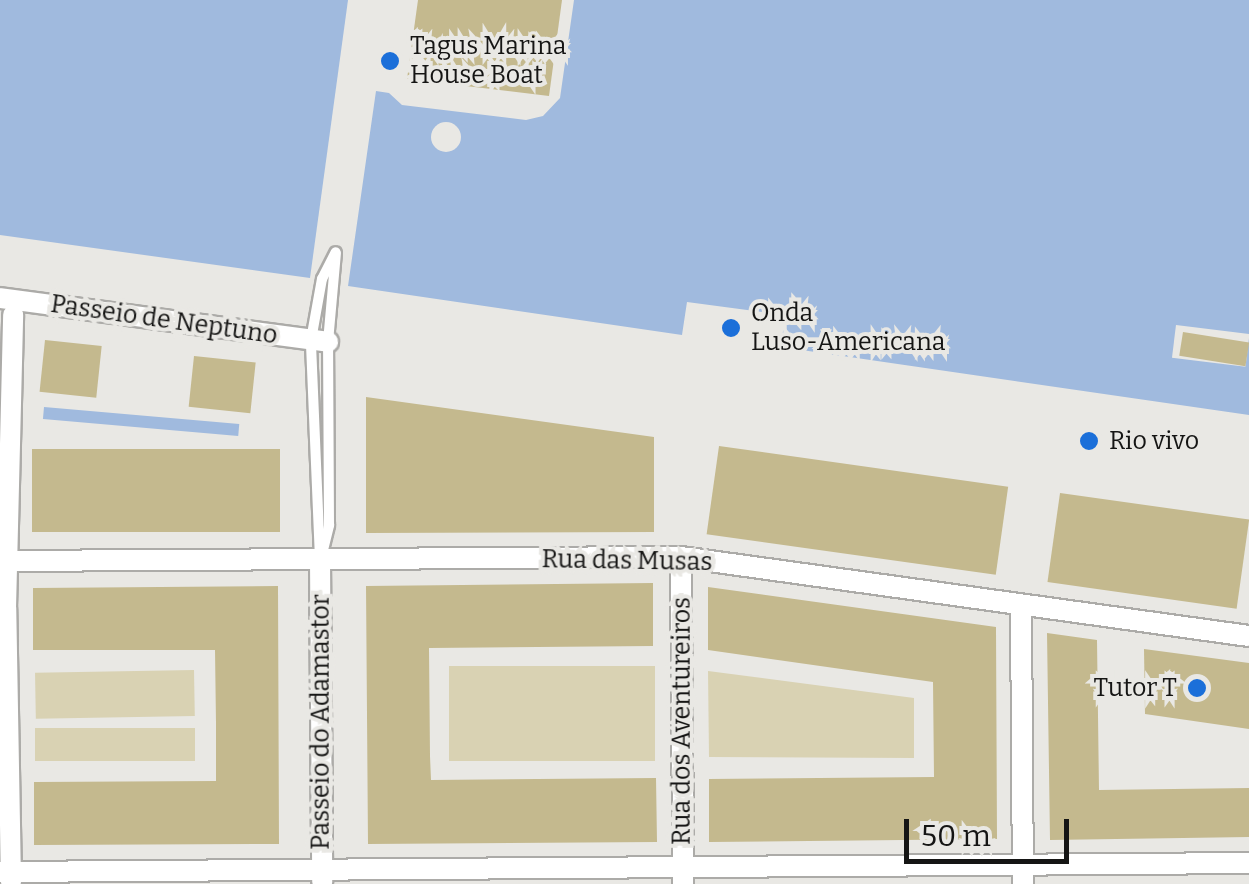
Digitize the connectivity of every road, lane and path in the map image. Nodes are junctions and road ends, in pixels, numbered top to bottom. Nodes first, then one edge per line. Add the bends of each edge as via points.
1 (6, 306) edge
2 (320, 341) junction
3 (681, 557) junction
4 (5, 560) edge
5 (320, 560) junction
6 (1021, 607) junction
7 (1249, 636) edge
8 (1249, 863) edge
9 (1023, 874) edge
10 (7, 876) edge
11 (683, 877) edge
12 (322, 878) edge

1 - 2 street, Passeio de Neptuno
1 - 4 street
2 - 2 lane via 336,252 322,278
2 - 5 lane via 330,525
3 - 5 street, Rua das Musas
3 - 6 street, Rua das Musas
3 - 11 street, Rua dos Aventureiros
4 - 5 street, Rua das Musas
4 - 10 street
5 - 12 street, Passeio do Adamastor
6 - 7 street, Rua das Musas
6 - 9 street
8 - 9 street
9 - 11 street
10 - 12 street via 279,871
11 - 12 street via 380,870

